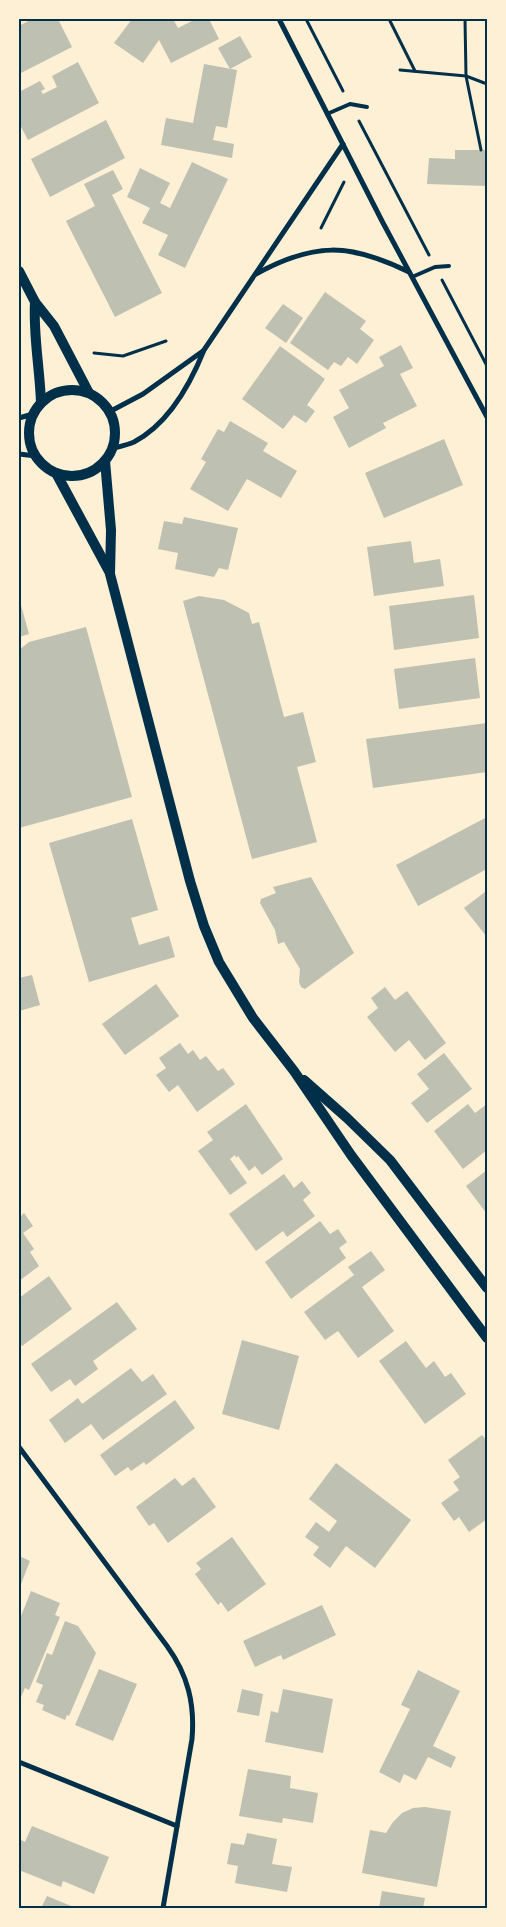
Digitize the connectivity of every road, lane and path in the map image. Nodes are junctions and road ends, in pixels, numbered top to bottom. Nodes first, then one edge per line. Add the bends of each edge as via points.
1 (278, 19) edge
2 (306, 19) edge
3 (389, 19) edge
4 (465, 19) edge
5 (400, 70) dead end
6 (415, 71) junction
7 (466, 76) junction
8 (487, 84) edge
9 (350, 104) junction
10 (367, 107) dead end
11 (328, 114) junction
12 (342, 144) junction
13 (481, 150) dead end
14 (380, 162) junction
15 (374, 166) dead end
16 (343, 182) dead end
17 (320, 228) dead end
18 (449, 266) dead end
19 (435, 267) junction
20 (19, 271) edge
21 (254, 275) junction
22 (411, 275) junction
23 (35, 302) junction
24 (166, 341) dead end
25 (204, 350) junction
26 (94, 353) dead end
27 (487, 366) edge
28 (89, 394) junction
29 (41, 403) junction
30 (109, 412) junction
31 (33, 414) junction
32 (487, 417) edge
33 (19, 418) edge
34 (111, 449) junction
35 (19, 454) edge
36 (36, 456) junction
37 (105, 460) junction
38 (56, 473) junction
39 (110, 574) junction
40 (294, 1071) junction
41 (487, 1288) edge
42 (487, 1338) edge
43 (19, 1447) edge
44 (19, 1762) edge
45 (177, 1826) junction
46 (163, 1908) edge

1 - 11 street
2 - 9 path
3 - 6 path
4 - 7 path
5 - 6 path
6 - 7 path
7 - 8 path
7 - 13 path
9 - 10 lane
9 - 11 lane
9 - 14 path
11 - 12 street
12 - 21 street
12 - 22 street
14 - 15 path
14 - 19 path
16 - 17 path
18 - 19 lane
19 - 22 lane
19 - 27 path
20 - 23 main road
21 - 22 street via 297,255 328,250 367,255
21 - 25 street
22 - 32 street
23 - 28 main road via 54,326
23 - 29 main road via 34,329
24 - 26 path via 122,356
25 - 30 street via 143,394
25 - 34 street via 191,382 158,424 134,442
28 - 29 main road via 63,391
28 - 30 main road
29 - 31 main road
30 - 34 main road via 115,437
31 - 33 street
31 - 36 main road via 29,428 30,443
34 - 37 main road
35 - 36 street
36 - 38 main road via 44,467
37 - 38 main road via 83,475
37 - 39 main road
38 - 39 main road
39 - 40 main road via 204,926 230,983
40 - 41 main road via 390,1160
40 - 42 main road via 351,1155
43 - 45 street via 167,1646 185,1677 193,1706 193,1728
44 - 45 street
45 - 46 street

